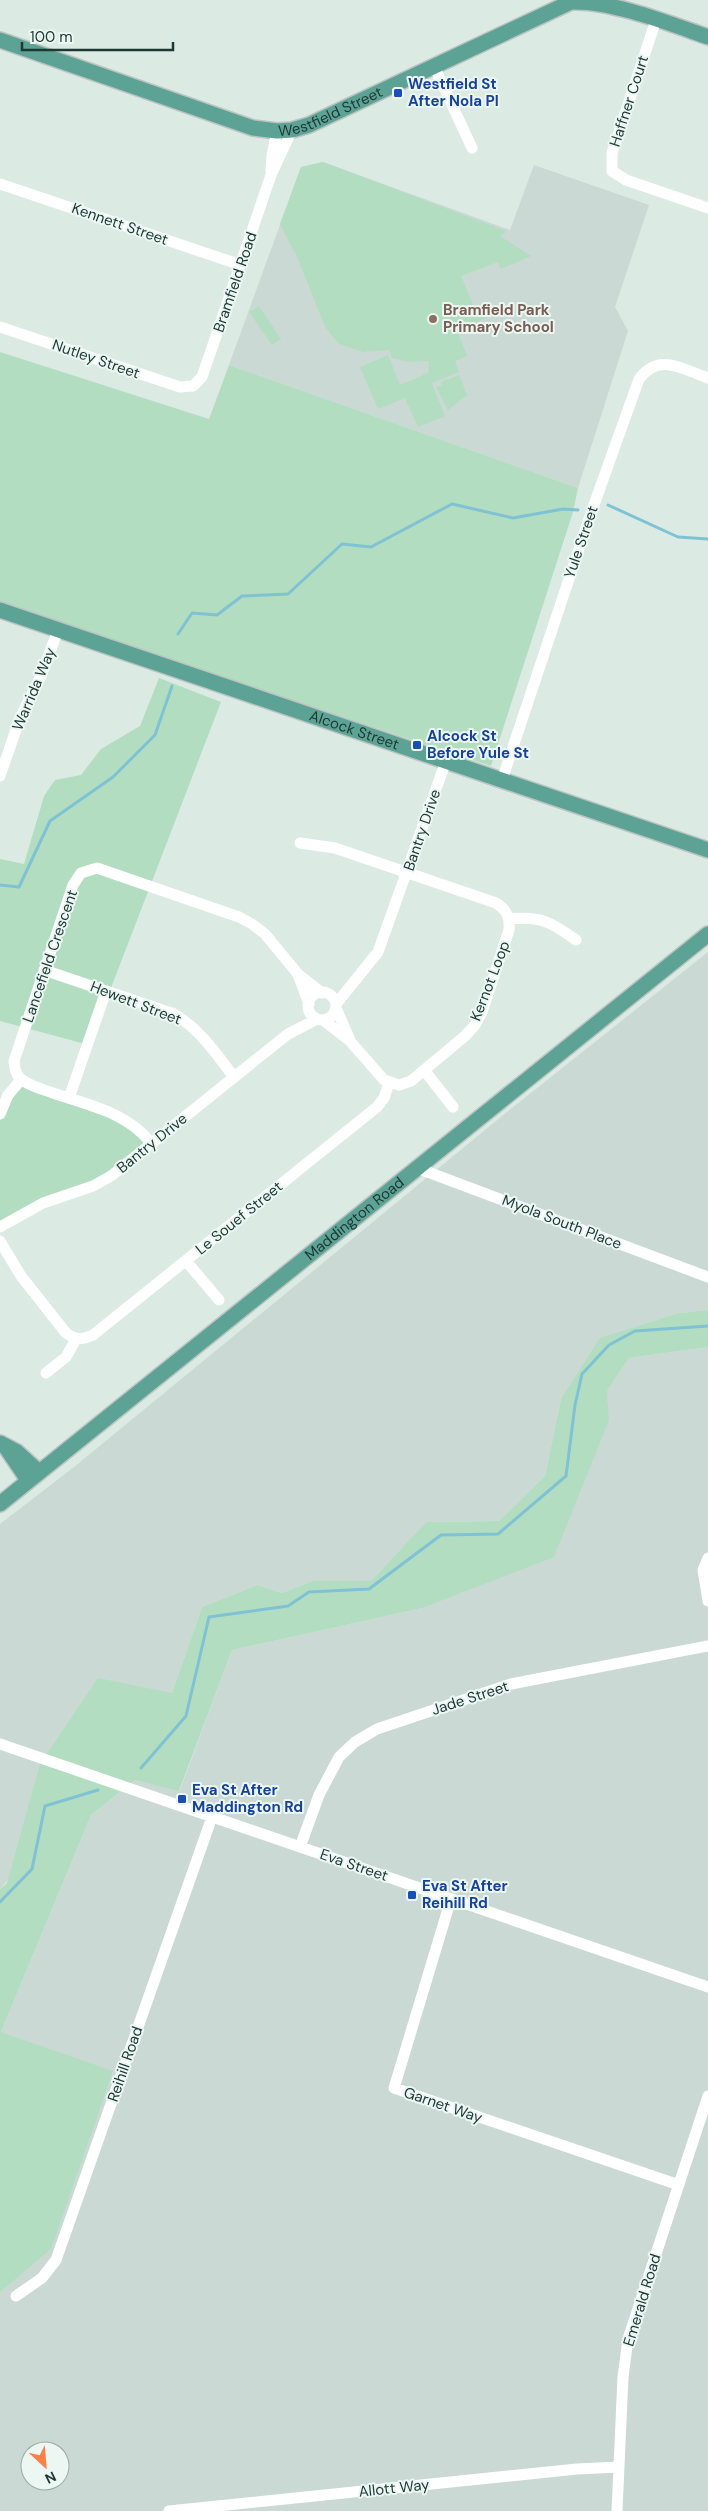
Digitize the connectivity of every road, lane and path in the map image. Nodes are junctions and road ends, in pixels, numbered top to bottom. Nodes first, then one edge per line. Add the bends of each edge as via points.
1 (578, 1) edge
2 (656, 20) junction
3 (708, 37) edge
4 (0, 40) edge
5 (434, 66) junction
6 (284, 131) junction
7 (472, 148) dead end
8 (0, 184) edge
9 (708, 208) edge
10 (241, 265) junction
11 (0, 327) edge
12 (708, 378) edge
13 (193, 386) joint
14 (0, 610) edge
15 (58, 630) junction
16 (4, 751) edge
17 (446, 761) junction
18 (0, 776) edge
19 (502, 780) junction
20 (300, 843) dead end
21 (708, 850) edge
22 (406, 873) junction
23 (510, 920) junction
24 (708, 934) edge
25 (576, 940) dead end
26 (44, 970) junction
27 (298, 974) junction
28 (357, 977) junction
29 (106, 991) junction
30 (325, 993) junction
31 (309, 1006) junction
32 (336, 1006) junction
33 (320, 1019) junction
34 (288, 1034) junction
35 (350, 1041) junction
36 (424, 1070) junction
37 (234, 1077) junction
38 (22, 1080) junction
39 (389, 1083) junction
40 (70, 1098) junction
41 (453, 1107) dead end
42 (0, 1114) edge
43 (151, 1143) junction
44 (417, 1168) junction
45 (0, 1227) edge
46 (0, 1241) edge
47 (186, 1261) junction
48 (708, 1277) edge
49 (218, 1300) dead end
50 (76, 1339) junction
51 (46, 1373) dead end
52 (2, 1444) edge
53 (33, 1476) junction
54 (0, 1504) edge
55 (708, 1558) edge
56 (708, 1601) edge
57 (708, 1646) edge
58 (0, 1744) edge
59 (212, 1817) junction
60 (300, 1847) junction
61 (451, 1899) junction
62 (708, 1987) edge
63 (708, 2096) edge
64 (679, 2185) junction
65 (16, 2296) dead end
66 (619, 2467) junction
67 (169, 2511) edge
68 (617, 2511) edge

1 - 2 main road, Westfield Street via 616,6
1 - 5 main road, Westfield Street
2 - 3 main road, Westfield Street
2 - 9 street, Haffner Court via 612,153 612,171 626,180
4 - 6 main road, Westfield Street via 252,128
5 - 6 main road, Westfield Street via 333,115
5 - 7 street
6 - 10 street, Bramfield Road via 272,155 271,175
8 - 10 street, Kennett Street
10 - 13 street, Bramfield Road via 202,377
11 - 13 street, Nutley Street via 180,387
12 - 19 street, Yule Street via 659,363 647,368 639,379
14 - 15 main road, Alcock Street
15 - 16 street, Warrida Way via 41,676
15 - 17 main road, Alcock Street
16 - 18 street, Warrida Way
17 - 19 main road, Alcock Street
17 - 22 street, Bantry Drive
19 - 21 main road, Alcock Street
20 - 22 street, Kernot Loop via 335,848
22 - 23 street, Kernot Loop via 496,903 503,907
22 - 28 street, Bantry Drive via 378,952
23 - 25 street via 530,917 545,920
23 - 36 street, Kernot Loop via 482,1012 466,1036
24 - 44 main road, Maddington Road
26 - 27 street, Lancefield Crescent via 73,884 81,873 97,868 239,917 265,934
26 - 29 street, Hewett Street
26 - 38 street, Lancefield Crescent via 14,1061 15,1070
27 - 30 street, Lancefield Crescent
27 - 31 street, Lancefield Crescent
28 - 30 street, Bantry Drive
28 - 32 street, Bantry Drive
29 - 37 street, Hewett Street via 185,1020
29 - 40 street
30 - 31 street via 314,996
30 - 32 street
31 - 33 street
31 - 34 street, Bantry Drive
32 - 33 street via 332,1016
32 - 35 street
33 - 34 street, Bantry Drive
33 - 35 street
34 - 37 street, Bantry Drive
35 - 39 street via 380,1077
36 - 39 street, Kernot Loop via 405,1083
36 - 41 street
37 - 43 street, Bantry Drive
38 - 40 street
38 - 42 street via 8,1095
39 - 47 street, Le Souef Street via 377,1108
40 - 43 street via 134,1124
43 - 45 street, Bantry Drive via 102,1182 43,1203
44 - 48 street, Myola South Place
44 - 53 main road, Maddington Road
46 - 50 street via 27,1283 66,1333
47 - 49 street
47 - 50 street, Le Souef Street via 93,1335
50 - 51 street via 66,1357
52 - 53 main road via 17,1452
53 - 54 main road, Maddington Road
55 - 56 street via 703,1570
57 - 60 street, Jade Street via 511,1684 377,1729 355,1742 339,1757 319,1795
58 - 59 street, Eva Street
59 - 60 street, Eva Street
59 - 65 street, Reihill Road via 56,2260 42,2278
60 - 61 street, Eva Street
61 - 62 street, Eva Street
61 - 64 street, Garnet Way via 394,2088
63 - 64 street, Emerald Road
64 - 66 street, Emerald Road via 628,2339
66 - 67 street, Allott Way
66 - 68 street, Emerald Road

